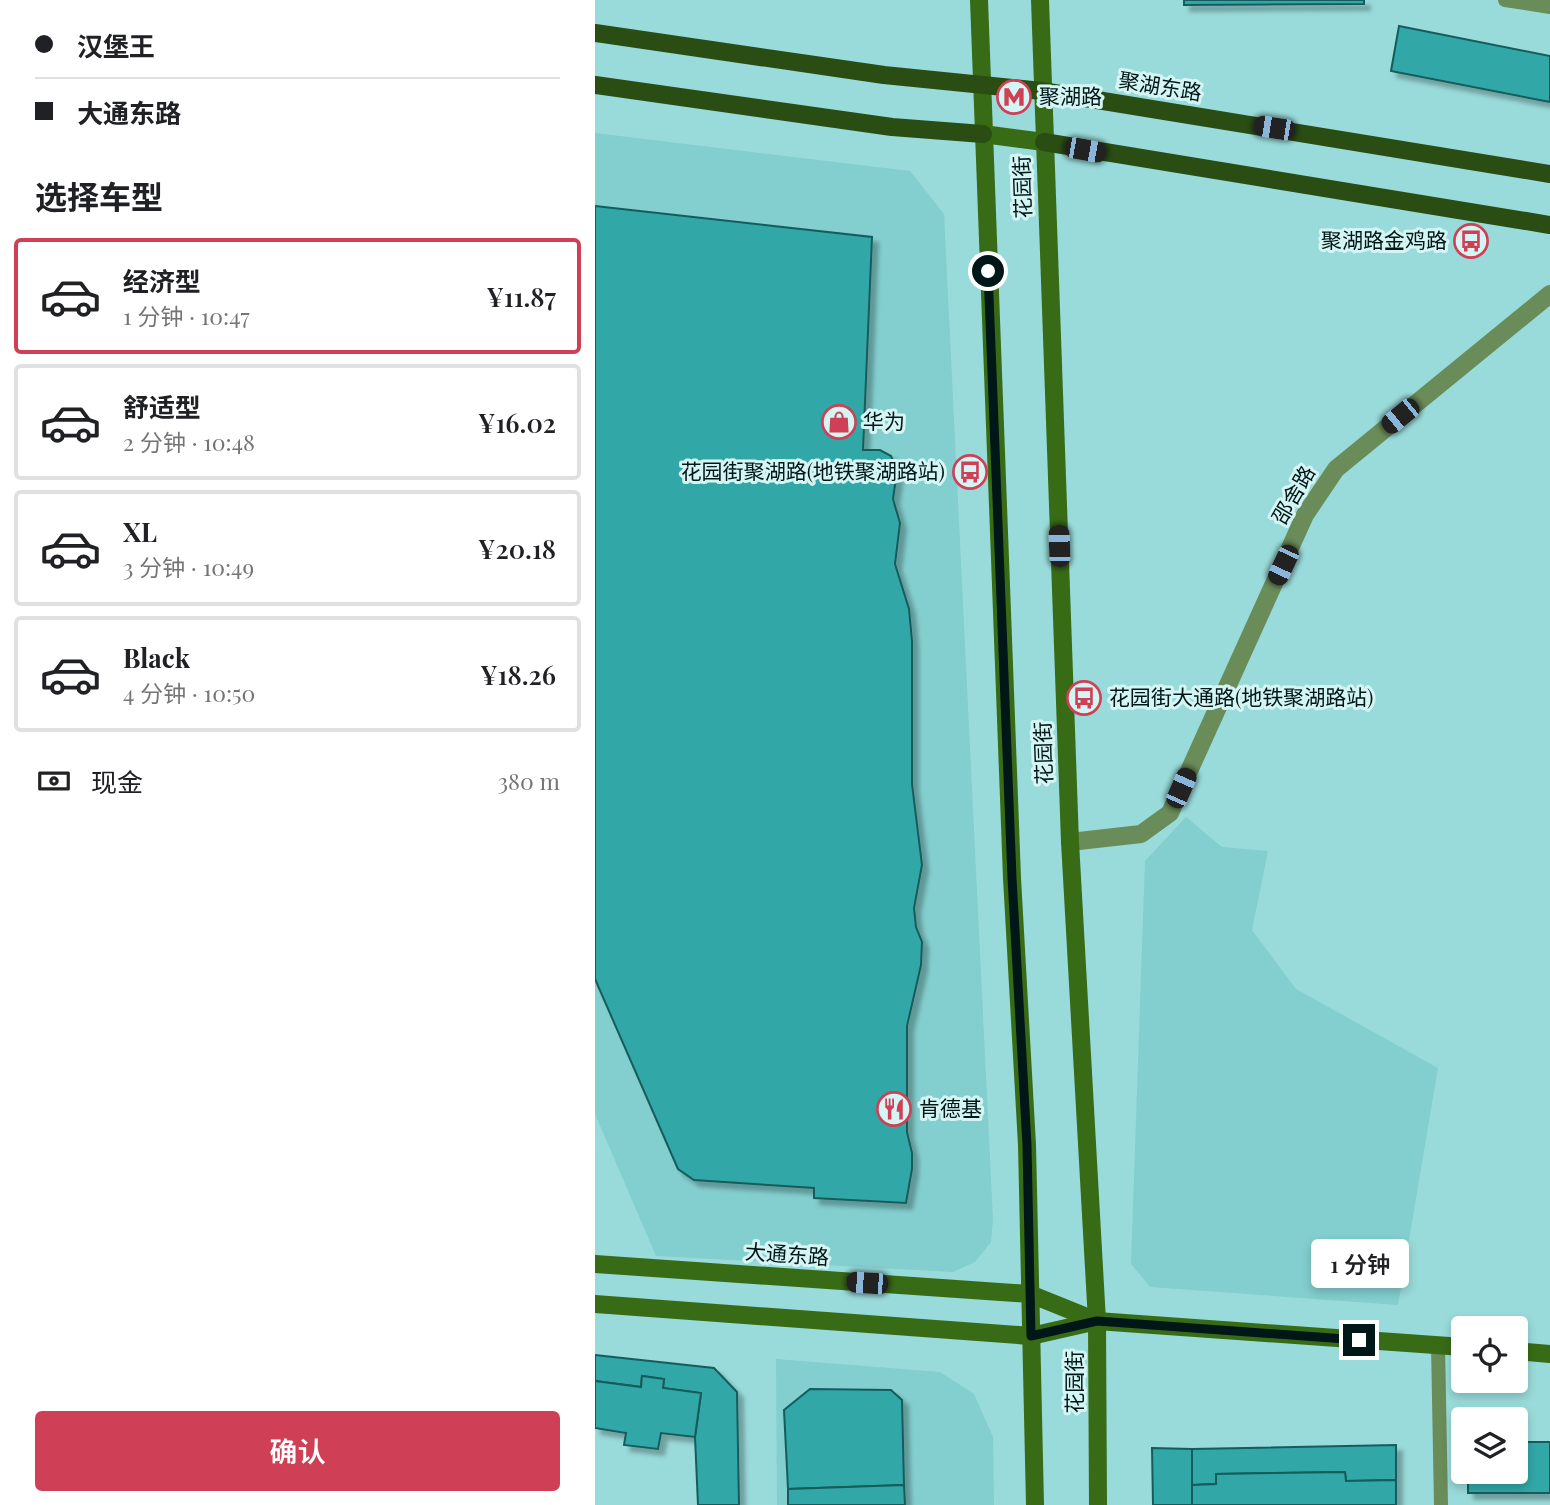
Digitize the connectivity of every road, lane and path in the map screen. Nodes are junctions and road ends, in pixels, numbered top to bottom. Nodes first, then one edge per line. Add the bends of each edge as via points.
1 (969, 0) edge
2 (979, 0) edge
3 (1039, 0) edge
4 (1046, 0) edge
5 (1505, 0) edge
6 (1550, 7) edge
7 (595, 33) edge
8 (595, 85) edge
9 (981, 85) junction
10 (1042, 91) junction
11 (983, 134) junction
12 (1044, 142) junction
13 (1550, 174) edge
14 (1550, 225) edge
15 (1550, 294) edge
16 (1070, 842) junction
17 (595, 1264) edge
18 (1030, 1294) junction
19 (595, 1304) edge
20 (1097, 1321) junction
21 (1031, 1336) junction
22 (1438, 1345) junction
23 (1451, 1346) edge
24 (1528, 1352) edge
25 (1550, 1354) edge
26 (1035, 1505) edge
27 (1098, 1505) edge
28 (1441, 1505) edge

1 - 9 main road
2 - 9 main road, 花园街
3 - 10 main road, 花园街
4 - 10 main road
5 - 6 lane
7 - 9 main road, 聚湖东路
8 - 11 main road via 892,127
9 - 10 main road, 聚湖东路
9 - 11 main road, 花园街
10 - 12 main road, 花园街
10 - 13 main road, 聚湖东路
11 - 12 main road
11 - 18 main road, 花园街
12 - 14 main road
12 - 16 main road, 花园街
15 - 16 street, 邵舍路 via 1336,468 1305,515 1170,813 1140,834
16 - 20 main road, 花园街
17 - 18 main road, 大通东路
18 - 20 main road, 大通东路
18 - 21 main road, 花园街
19 - 21 main road, 大通东路
20 - 21 main road, 大通东路
20 - 22 main road, 大通东路
20 - 27 main road, 花园街
21 - 26 main road, 花园街
22 - 23 main road, 大通东路
22 - 28 lane
24 - 25 main road

